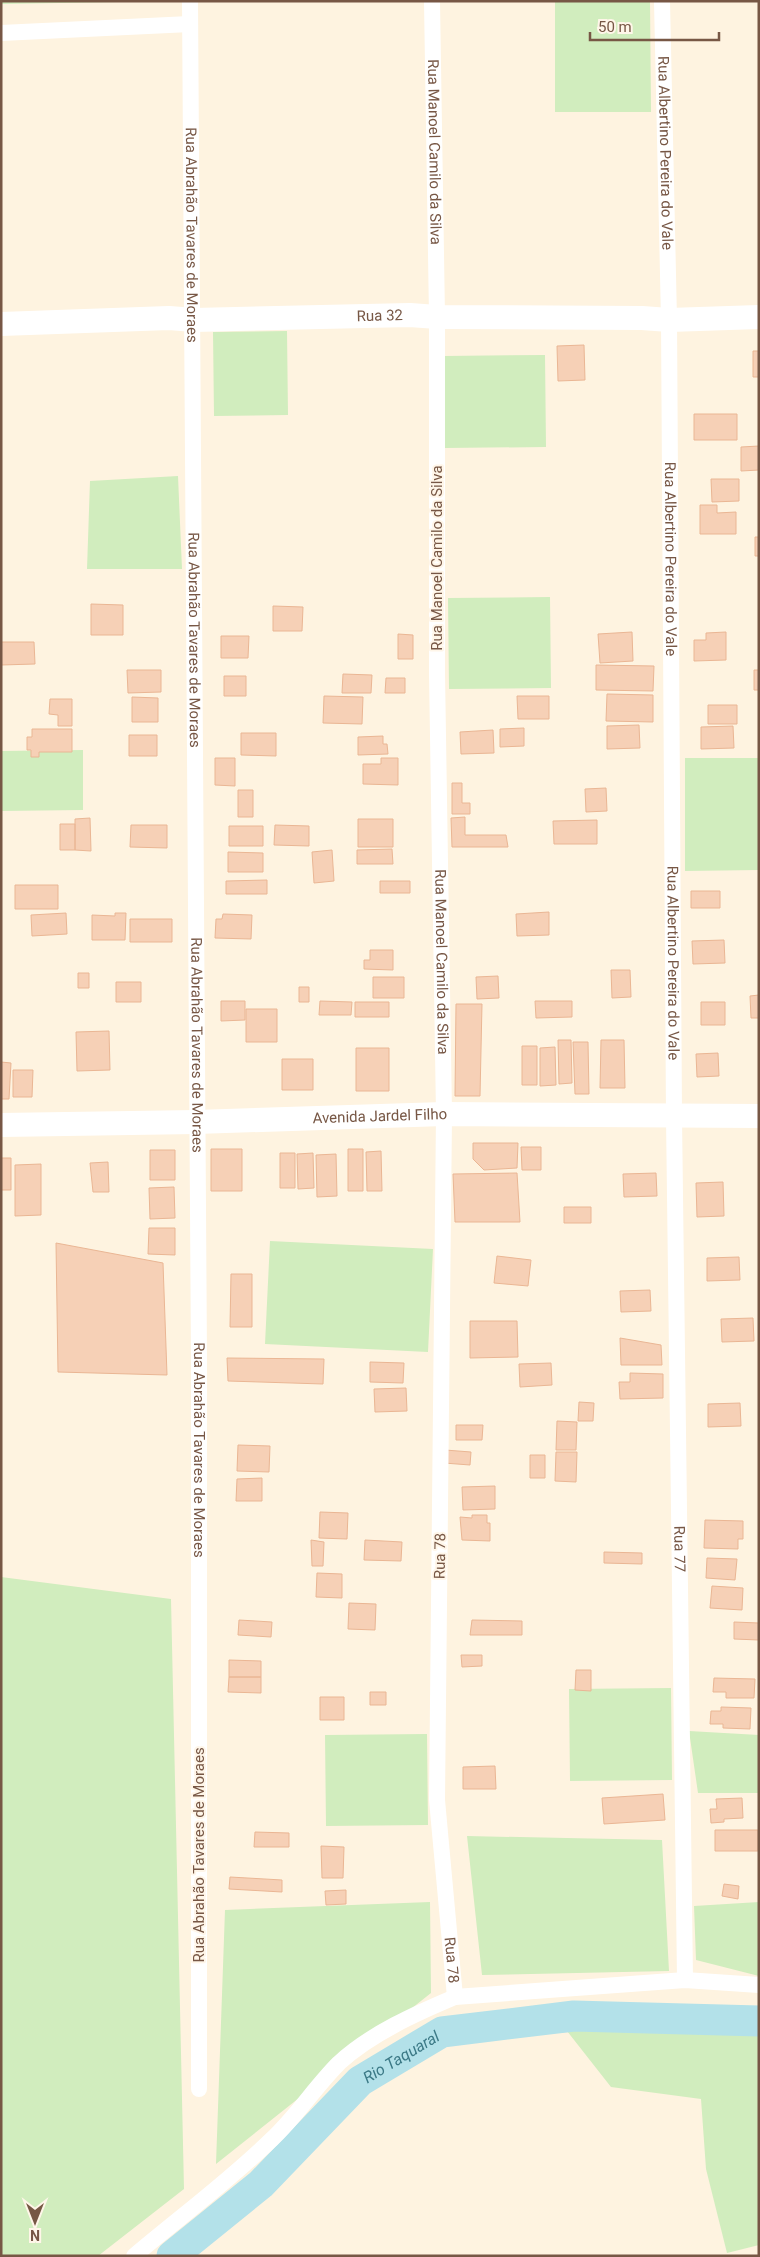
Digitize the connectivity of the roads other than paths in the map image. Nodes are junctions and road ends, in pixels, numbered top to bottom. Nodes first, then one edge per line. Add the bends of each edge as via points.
1 (190, 1) edge
2 (432, 1) edge
3 (662, 1) edge
4 (190, 24) junction
5 (1, 32) edge
6 (436, 317) junction
7 (759, 317) edge
8 (194, 320) junction
9 (669, 320) junction
10 (1, 324) edge
11 (444, 1114) junction
12 (759, 1116) edge
13 (674, 1117) junction
14 (196, 1122) junction
15 (1, 1125) edge
16 (685, 1980) junction
17 (759, 1985) edge
18 (455, 1997) junction
19 (199, 2089) dead end
20 (134, 2256) edge

1 - 4 street, Rua Abrahão Tavares de Moraes
2 - 6 street, Rua Manoel Camilo da Silva
3 - 9 street, Rua Albertino Pereira do Vale
4 - 5 street
4 - 8 street, Rua Abrahão Tavares de Moraes
6 - 8 main road, Rua 32
6 - 9 main road, Rua 32
6 - 11 street, Rua Manoel Camilo da Silva via 436,673
7 - 9 main road, Rua 32
8 - 10 main road, Rua 32 via 169,318
8 - 14 street, Rua Abrahão Tavares de Moraes
9 - 13 street, Rua Albertino Pereira do Vale
11 - 13 main road, Avenida Jardel Filho
11 - 14 main road, Avenida Jardel Filho
11 - 18 street, Rua 78 via 437,1800
12 - 13 main road, Avenida Jardel Filho
13 - 16 street, Rua 77
14 - 15 main road, Avenida Jardel Filho
14 - 19 street, Rua Abrahão Tavares de Moraes
16 - 17 street
16 - 18 street
18 - 20 street via 420,2012 359,2047 339,2063 252,2158

